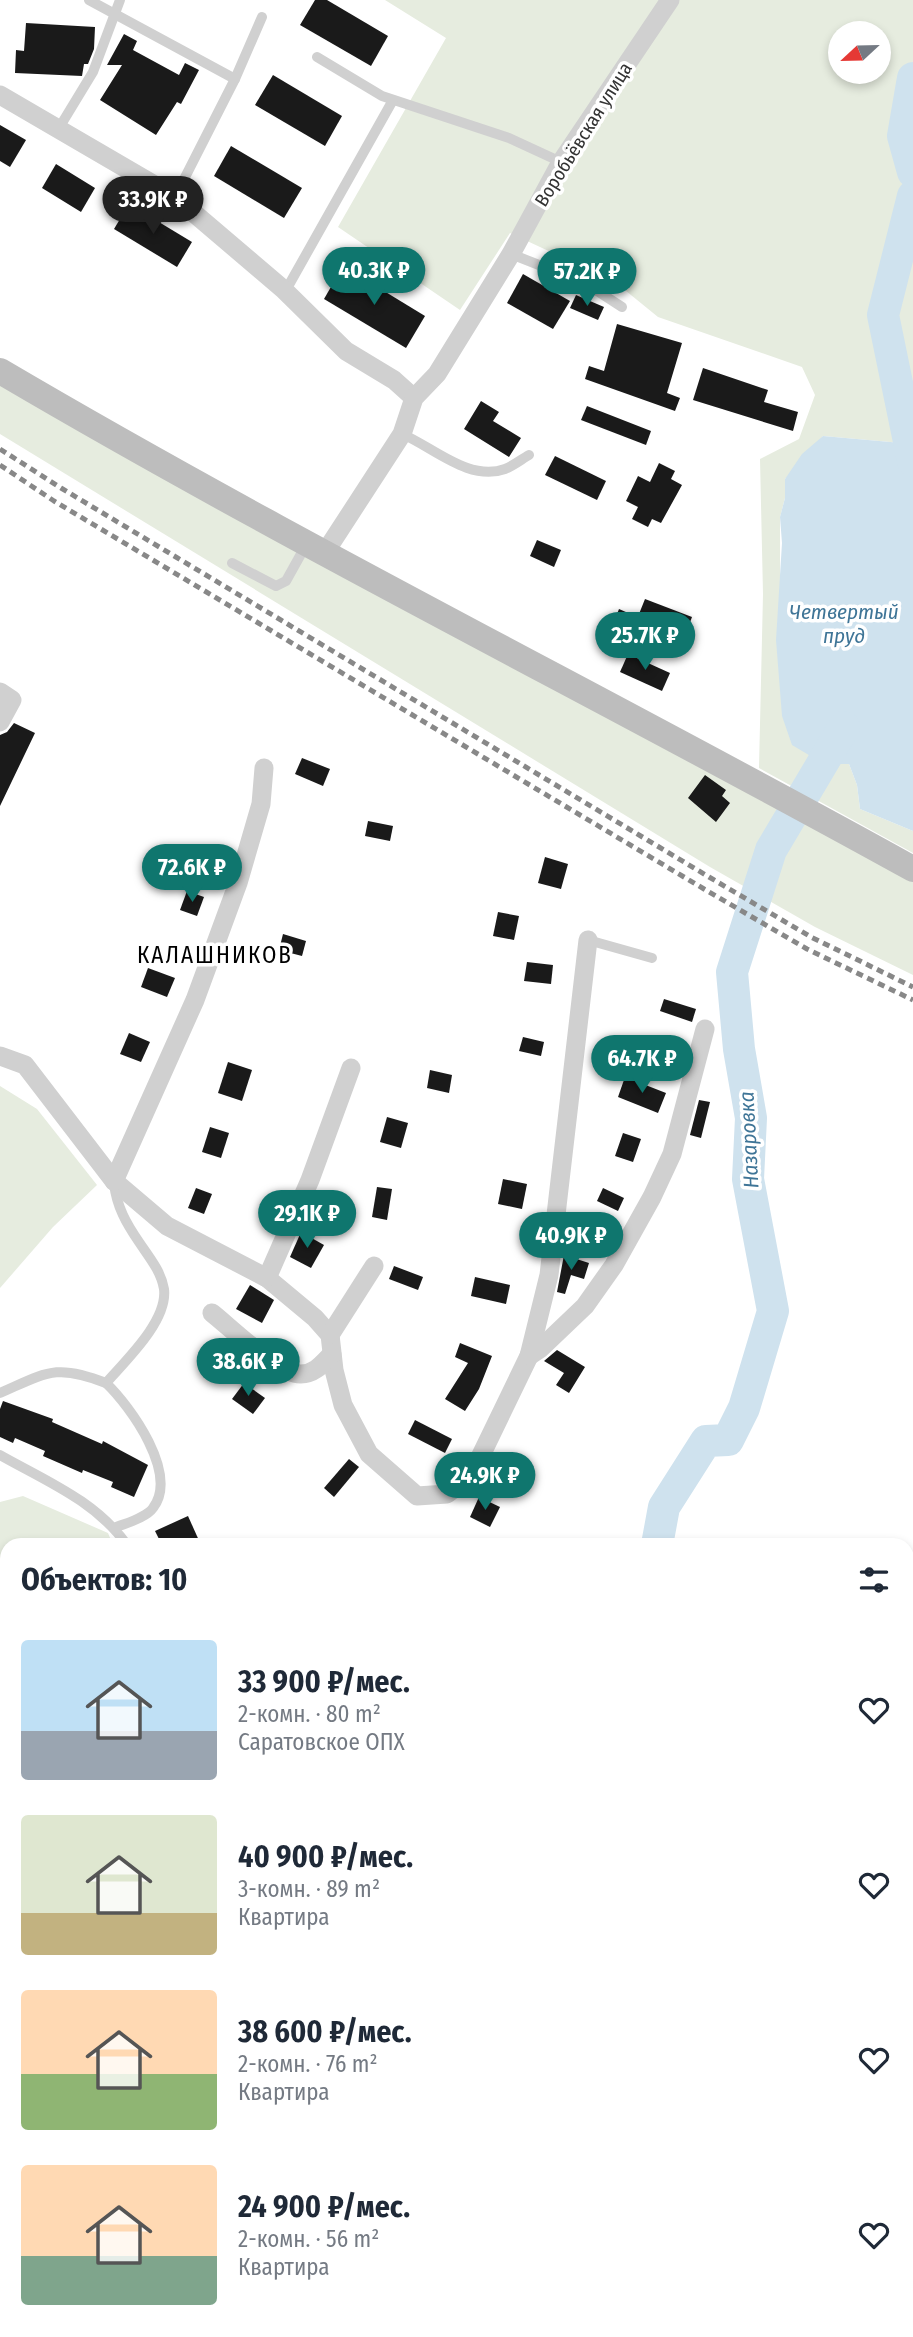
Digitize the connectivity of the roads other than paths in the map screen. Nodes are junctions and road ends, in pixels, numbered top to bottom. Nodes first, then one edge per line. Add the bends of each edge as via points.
1 (89, 0) edge
2 (120, 0) edge
3 (670, 0) edge
4 (113, 13) junction
5 (262, 17) dead end
6 (317, 57) dead end
7 (235, 79) junction
8 (0, 95) edge
9 (393, 100) junction
10 (59, 128) junction
11 (561, 162) junction
12 (175, 197) junction
13 (511, 254) junction
14 (283, 289) junction
15 (622, 307) dead end
16 (0, 371) edge
17 (414, 398) junction
18 (402, 434) junction
19 (529, 455) dead end
20 (315, 550) junction
21 (232, 563) dead end
22 (0, 692) edge
23 (0, 722) edge
24 (264, 768) dead end
25 (913, 869) edge
26 (588, 940) joint
27 (652, 958) dead end
28 (705, 1029) dead end
29 (0, 1056) edge
30 (351, 1068) dead end
31 (114, 1181) junction
32 (374, 1266) dead end
33 (267, 1278) junction
34 (212, 1313) dead end
35 (331, 1344) junction
36 (529, 1356) junction
37 (106, 1383) junction
38 (0, 1393) edge
39 (0, 1455) edge
40 (114, 1528) junction
41 (122, 1538) edge

1 - 4 lane
2 - 4 lane
3 - 11 street, Воробьёвская улица
4 - 7 lane
4 - 10 lane via 93,72
5 - 7 lane
6 - 9 lane
7 - 12 lane
8 - 10 street
9 - 11 lane via 509,138
9 - 14 lane
10 - 12 street
11 - 13 street, Воробьёвская улица
12 - 14 street
13 - 15 lane via 585,283
13 - 17 street, Воробьёвская улица via 437,373
14 - 17 street via 346,351
16 - 20 street
17 - 18 street, Воробьёвская улица
18 - 19 lane via 463,468 504,470
18 - 20 street, Воробьёвская улица
20 - 21 lane via 282,584 270,584
20 - 25 street
22 - 23 street via 12,700
24 - 31 street via 261,804 238,883 195,1000
26 - 27 lane
26 - 36 street via 549,1275
28 - 36 street via 672,1154 652,1197 585,1306
29 - 31 street via 25,1065
30 - 33 street via 310,1180
31 - 33 street via 167,1226
31 - 37 lane via 116,1201 126,1223 157,1268 164,1290 161,1311 148,1333
32 - 35 street
33 - 35 street via 315,1318
34 - 35 street via 284,1370 315,1371
35 - 36 street via 343,1405 369,1454 417,1496 447,1494 471,1476
37 - 38 lane via 82,1373 51,1371
37 - 40 lane via 146,1439 162,1475 161,1495 151,1511
39 - 40 lane via 87,1504
40 - 41 lane

